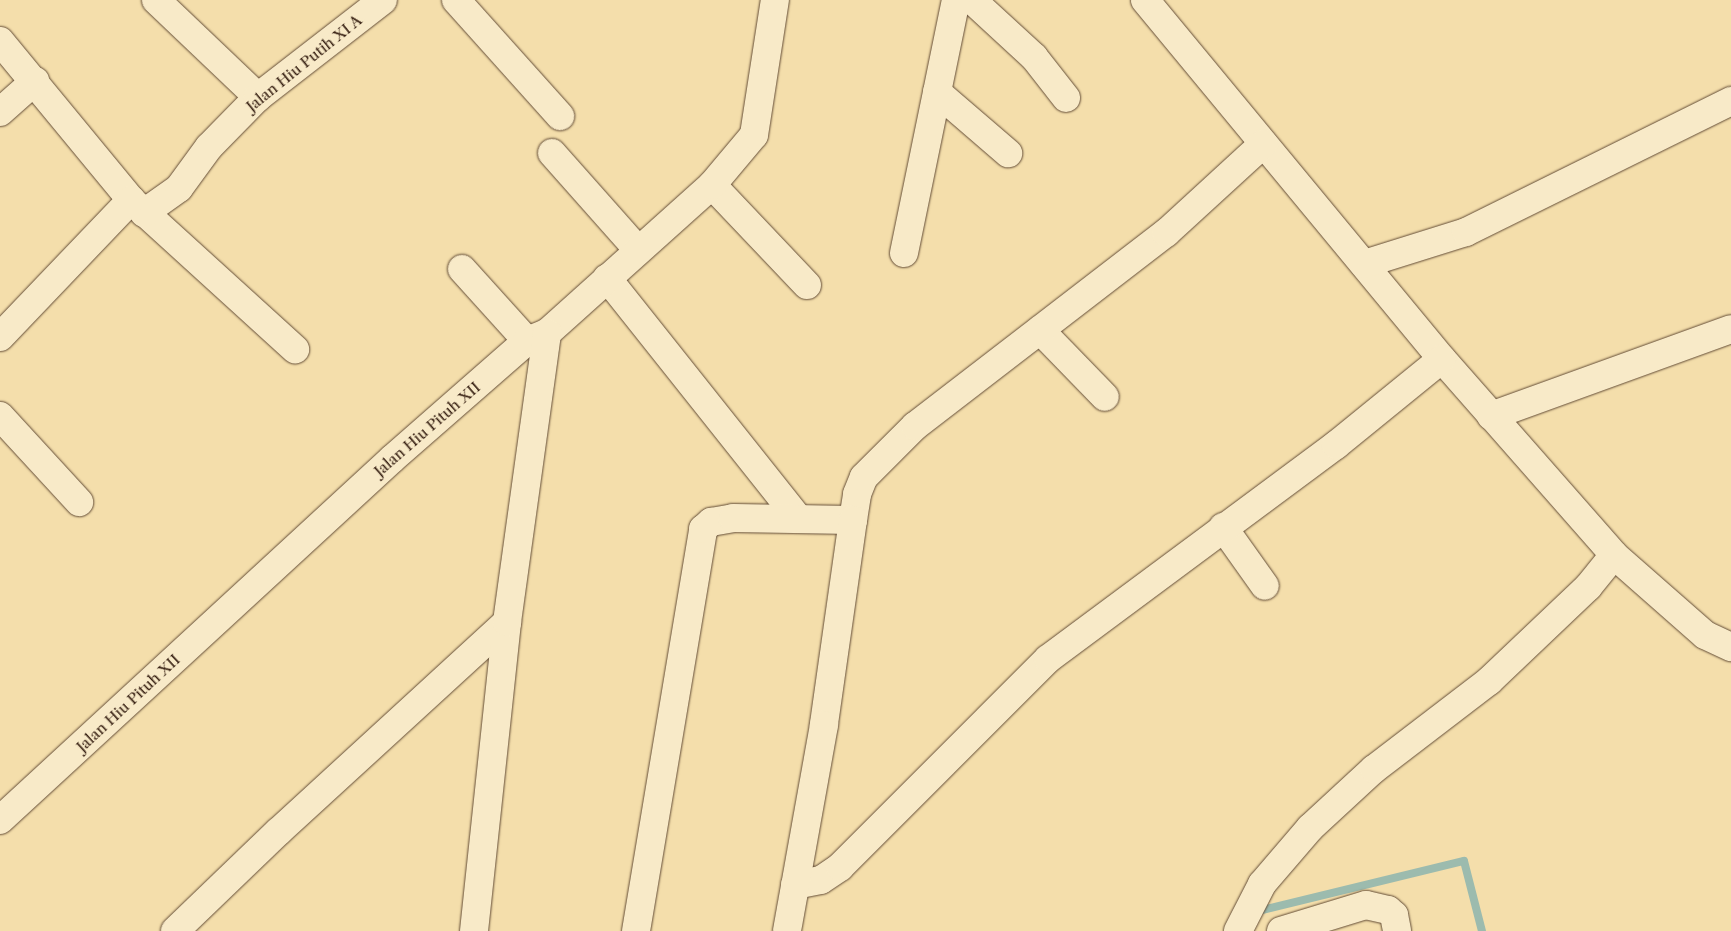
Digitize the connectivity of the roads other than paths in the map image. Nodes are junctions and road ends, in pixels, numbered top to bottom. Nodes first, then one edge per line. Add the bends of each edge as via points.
1 (156, 0) edge
2 (456, 0) edge
3 (776, 0) edge
4 (956, 0) edge
5 (972, 0) edge
6 (1145, 0) edge
7 (364, 5) edge
8 (0, 41) edge
9 (36, 81) junction
10 (937, 92) junction
11 (258, 97) junction
12 (1066, 98) dead end
13 (1731, 101) edge
14 (0, 112) edge
15 (560, 116) dead end
16 (1263, 144) junction
17 (552, 153) dead end
18 (1008, 153) dead end
19 (712, 185) junction
20 (138, 207) junction
21 (638, 250) junction
22 (904, 253) dead end
23 (1364, 264) junction
24 (462, 269) dead end
25 (607, 278) junction
26 (807, 285) dead end
27 (1731, 329) edge
28 (1040, 330) junction
29 (0, 337) edge
30 (537, 337) junction
31 (295, 349) dead end
32 (1442, 359) junction
33 (1105, 397) dead end
34 (0, 416) edge
35 (1491, 416) junction
36 (79, 502) dead end
37 (798, 518) junction
38 (853, 520) junction
39 (1223, 527) junction
40 (1614, 555) junction
41 (1264, 586) dead end
42 (507, 622) junction
43 (1731, 647) edge
44 (0, 820) edge
45 (795, 885) junction
46 (1393, 920) edge
47 (175, 931) edge
48 (474, 931) edge
49 (636, 931) edge
50 (787, 931) edge
51 (1238, 931) edge
52 (1281, 931) edge

1 - 11 street
2 - 15 street
3 - 19 street, Jalan Hiu Pituh XII via 754,135
4 - 10 street
5 - 12 street via 1034,57
6 - 16 street
7 - 11 street, Jalan Hiu Putih XI A
8 - 9 street
9 - 14 street
9 - 20 street
10 - 18 street
10 - 22 street
11 - 20 street, Jalan Hiu Putih XI A via 209,147 179,188
13 - 23 street via 1466,232
16 - 23 street
16 - 28 street via 1166,233
17 - 21 street
19 - 21 street, Jalan Hiu Pituh XII
19 - 26 street
20 - 29 street, Jalan Hiu Putih XI A
20 - 31 street
21 - 25 street, Jalan Hiu Pituh XII
23 - 32 street
24 - 30 street
25 - 30 street, Jalan Hiu Pituh XII
25 - 37 street
27 - 35 street
28 - 33 street
28 - 38 street via 915,426 864,477 857,494
30 - 42 street
30 - 44 street, Jalan Hiu Pituh XII via 392,459
32 - 35 street
32 - 39 street via 1336,445
34 - 36 street
35 - 40 street
37 - 38 street
37 - 49 street via 722,518 703,529
38 - 45 street via 824,725
39 - 41 street
39 - 45 street via 1048,659 840,867 821,880
40 - 43 street via 1705,635
40 - 51 street via 1588,587 1489,681 1374,769 1310,828 1262,884
42 - 47 street
42 - 48 street
45 - 50 street
46 - 52 street via 1366,905

